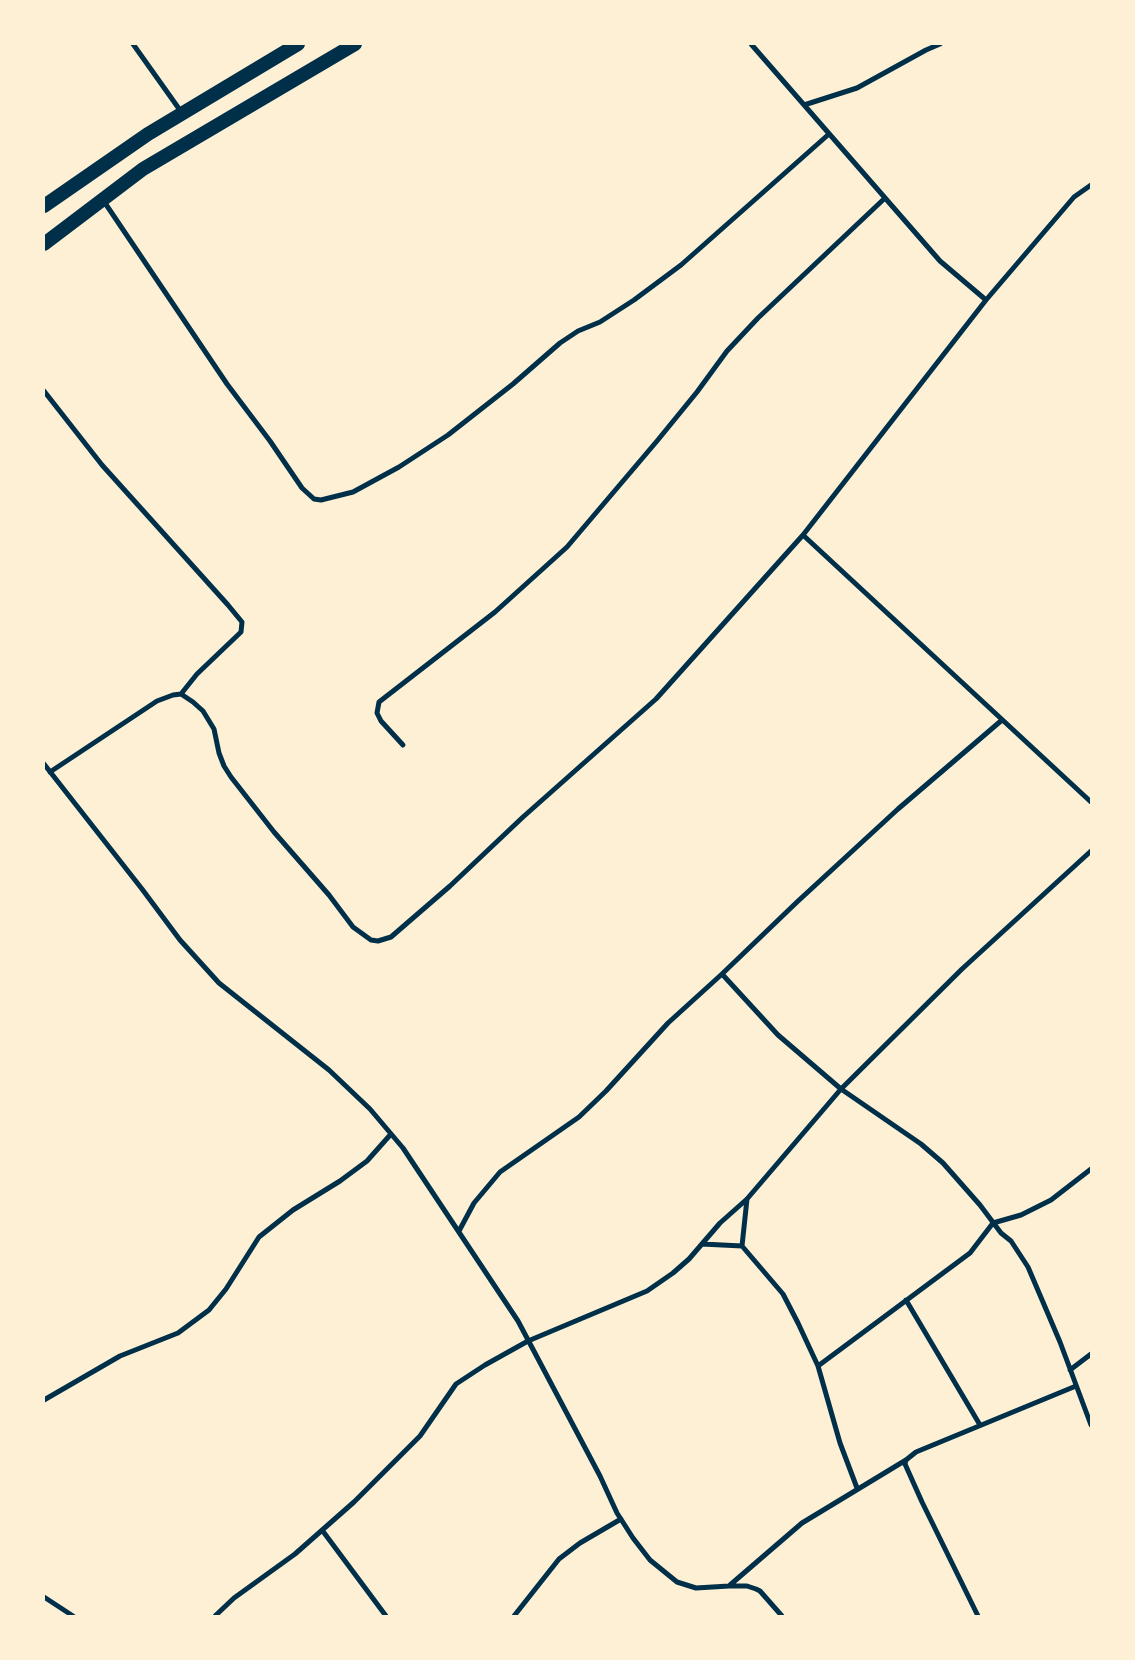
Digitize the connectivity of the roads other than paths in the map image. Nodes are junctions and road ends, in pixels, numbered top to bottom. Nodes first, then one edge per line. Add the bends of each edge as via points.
1 (133, 44) edge
2 (298, 44) edge
3 (355, 44) edge
4 (751, 44) edge
5 (940, 44) edge
6 (804, 104) junction
7 (183, 114) junction
8 (829, 134) junction
9 (1091, 184) edge
10 (885, 198) junction
11 (103, 200) junction
12 (44, 206) edge
13 (44, 244) edge
14 (986, 300) junction
15 (44, 391) edge
16 (803, 535) junction
17 (181, 694) junction
18 (1002, 720) junction
19 (403, 745) dead end
20 (44, 764) edge
21 (50, 772) junction
22 (1091, 802) edge
23 (1091, 851) edge
24 (722, 974) junction
25 (841, 1089) junction
26 (391, 1134) junction
27 (1091, 1170) edge
28 (747, 1199) junction
29 (994, 1223) junction
30 (459, 1231) junction
31 (702, 1244) junction
32 (742, 1246) junction
33 (906, 1300) junction
34 (528, 1341) junction
35 (1091, 1354) edge
36 (818, 1366) junction
37 (1070, 1370) junction
38 (1076, 1386) junction
39 (44, 1400) edge
40 (1091, 1425) edge
41 (980, 1426) junction
42 (906, 1460) junction
43 (857, 1488) junction
44 (621, 1519) junction
45 (322, 1530) junction
46 (729, 1586) junction
47 (44, 1597) edge
48 (73, 1616) edge
49 (215, 1616) edge
50 (386, 1616) edge
51 (514, 1616) edge
52 (782, 1616) edge
53 (978, 1616) edge

1 - 7 street
2 - 7 highway
3 - 11 highway via 143,169
4 - 6 street
5 - 6 street via 857,88
6 - 8 street
7 - 12 highway via 148,134
8 - 10 street
8 - 11 street via 681,265 600,322 560,343 448,435 399,468 353,492 321,500 302,488 227,384
9 - 14 street via 1074,197
10 - 14 street via 940,261
10 - 19 street via 727,351 663,434 567,547 495,612 379,702 377,713 381,721
11 - 13 highway
14 - 16 street
15 - 17 street via 102,465 242,622 241,632
16 - 17 street via 656,699 423,909 390,937 378,941 364,937 354,927 274,832 224,766 214,729 204,711
16 - 18 street
17 - 21 street via 157,701
18 - 22 street
18 - 24 street via 898,808
20 - 21 street
21 - 26 street via 180,940 219,983 329,1070
23 - 25 street via 962,969
24 - 25 street via 778,1036
24 - 30 street via 668,1023 579,1117 500,1172 474,1203
25 - 28 street
25 - 29 street via 943,1163
26 - 30 street
26 - 39 street via 367,1161 293,1210 260,1237 209,1310 178,1333 120,1356
27 - 29 street via 1051,1200 1021,1215
28 - 31 street
28 - 32 street
29 - 33 street via 970,1252
29 - 37 street via 1028,1266
30 - 34 street via 518,1320
31 - 32 street
31 - 34 street via 673,1273 647,1291
32 - 36 street via 783,1294
33 - 36 street
33 - 41 street
34 - 44 street
34 - 45 street via 456,1384 420,1436
35 - 37 street
36 - 43 street
37 - 38 street
38 - 40 street
38 - 41 street
41 - 42 street via 916,1452
42 - 43 street
42 - 53 street via 911,1478
43 - 46 street via 802,1523
44 - 46 street via 650,1560 677,1582 696,1588
44 - 51 street via 558,1559
45 - 49 street
45 - 50 street
46 - 52 street via 747,1586 760,1591
47 - 48 street

